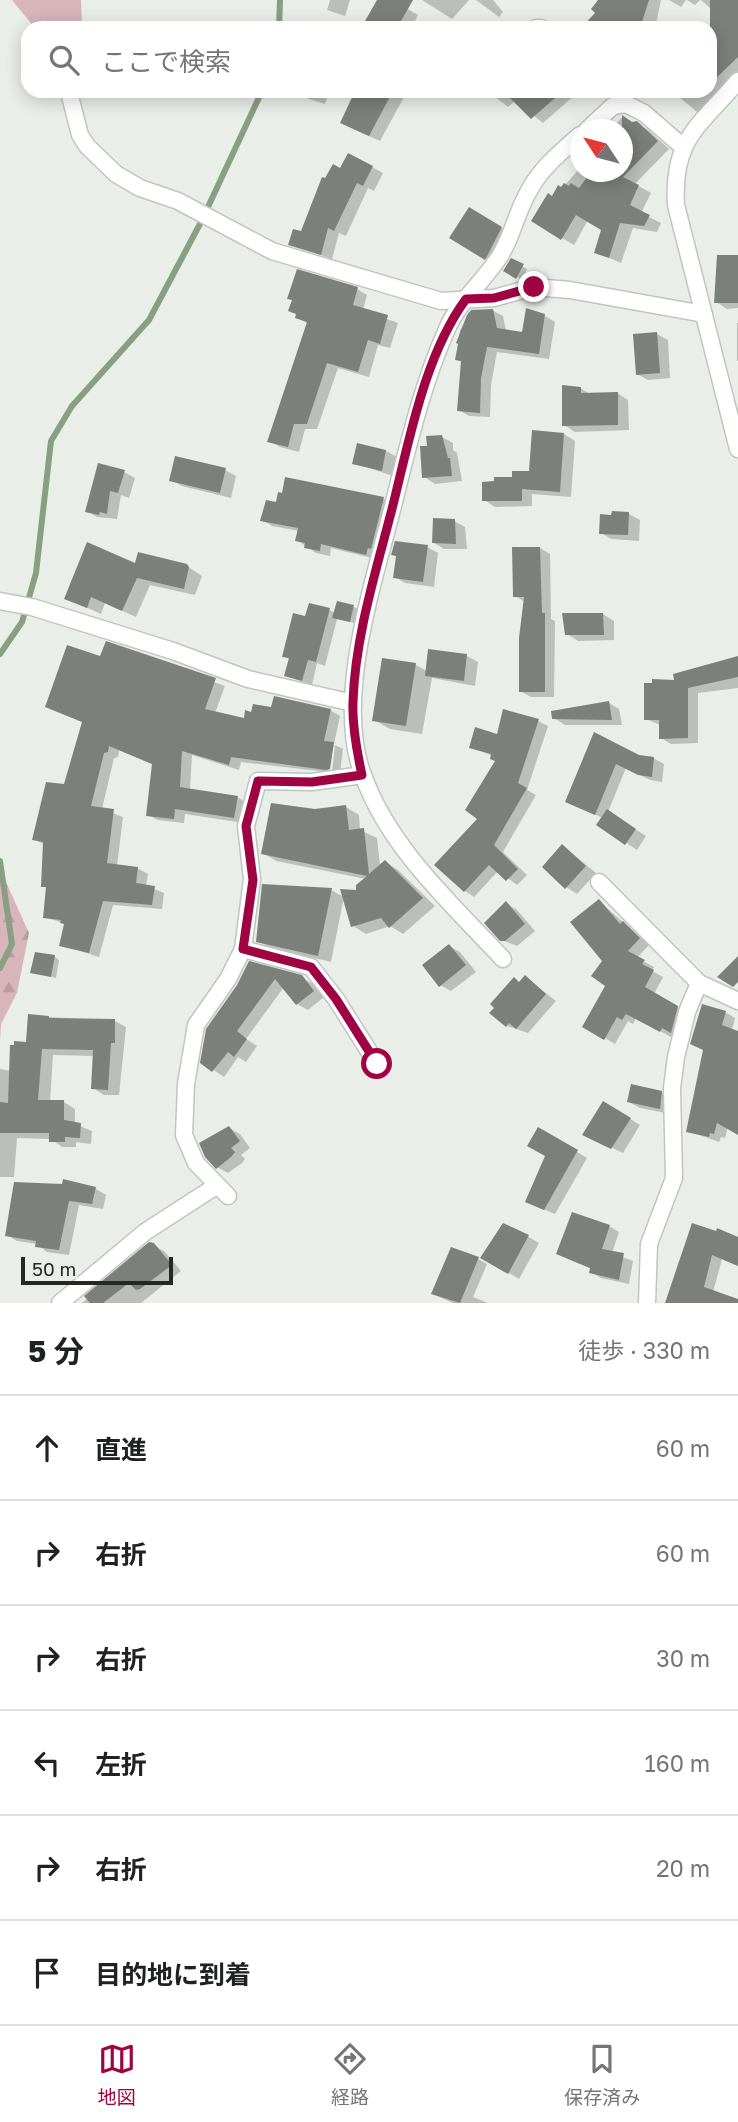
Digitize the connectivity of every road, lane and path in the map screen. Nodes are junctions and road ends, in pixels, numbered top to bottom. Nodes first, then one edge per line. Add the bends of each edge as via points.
1 (738, 81) edge
2 (71, 98) edge
3 (614, 98) edge
4 (617, 98) edge
5 (596, 119) edge
6 (570, 144) edge
7 (683, 147) junction
8 (466, 299) junction
9 (704, 314) junction
10 (738, 449) edge
11 (0, 601) edge
12 (353, 703) junction
13 (362, 775) junction
14 (599, 882) dead end
15 (243, 949) junction
16 (503, 959) dead end
17 (699, 983) junction
18 (738, 1001) edge
19 (377, 1064) dead end
20 (60, 1303) edge
21 (648, 1303) edge

1 - 7 street
2 - 8 street via 80,135 102,164 127,182 178,201 289,256 441,301
3 - 5 street
4 - 7 street
6 - 8 street via 530,188 502,253
7 - 9 street via 674,174 676,205
8 - 9 street via 494,298 534,287
8 - 12 street via 447,329 412,429 368,604
9 - 10 street
11 - 12 street via 173,651 248,679
12 - 13 street
13 - 15 street via 312,782 258,781 246,826 253,880
13 - 16 street via 406,851
14 - 17 street
15 - 19 street via 311,967
15 - 20 street via 192,1034 186,1084 184,1135 196,1163 222,1191 145,1232
17 - 18 street
17 - 21 street via 676,1057 674,1178 649,1244

